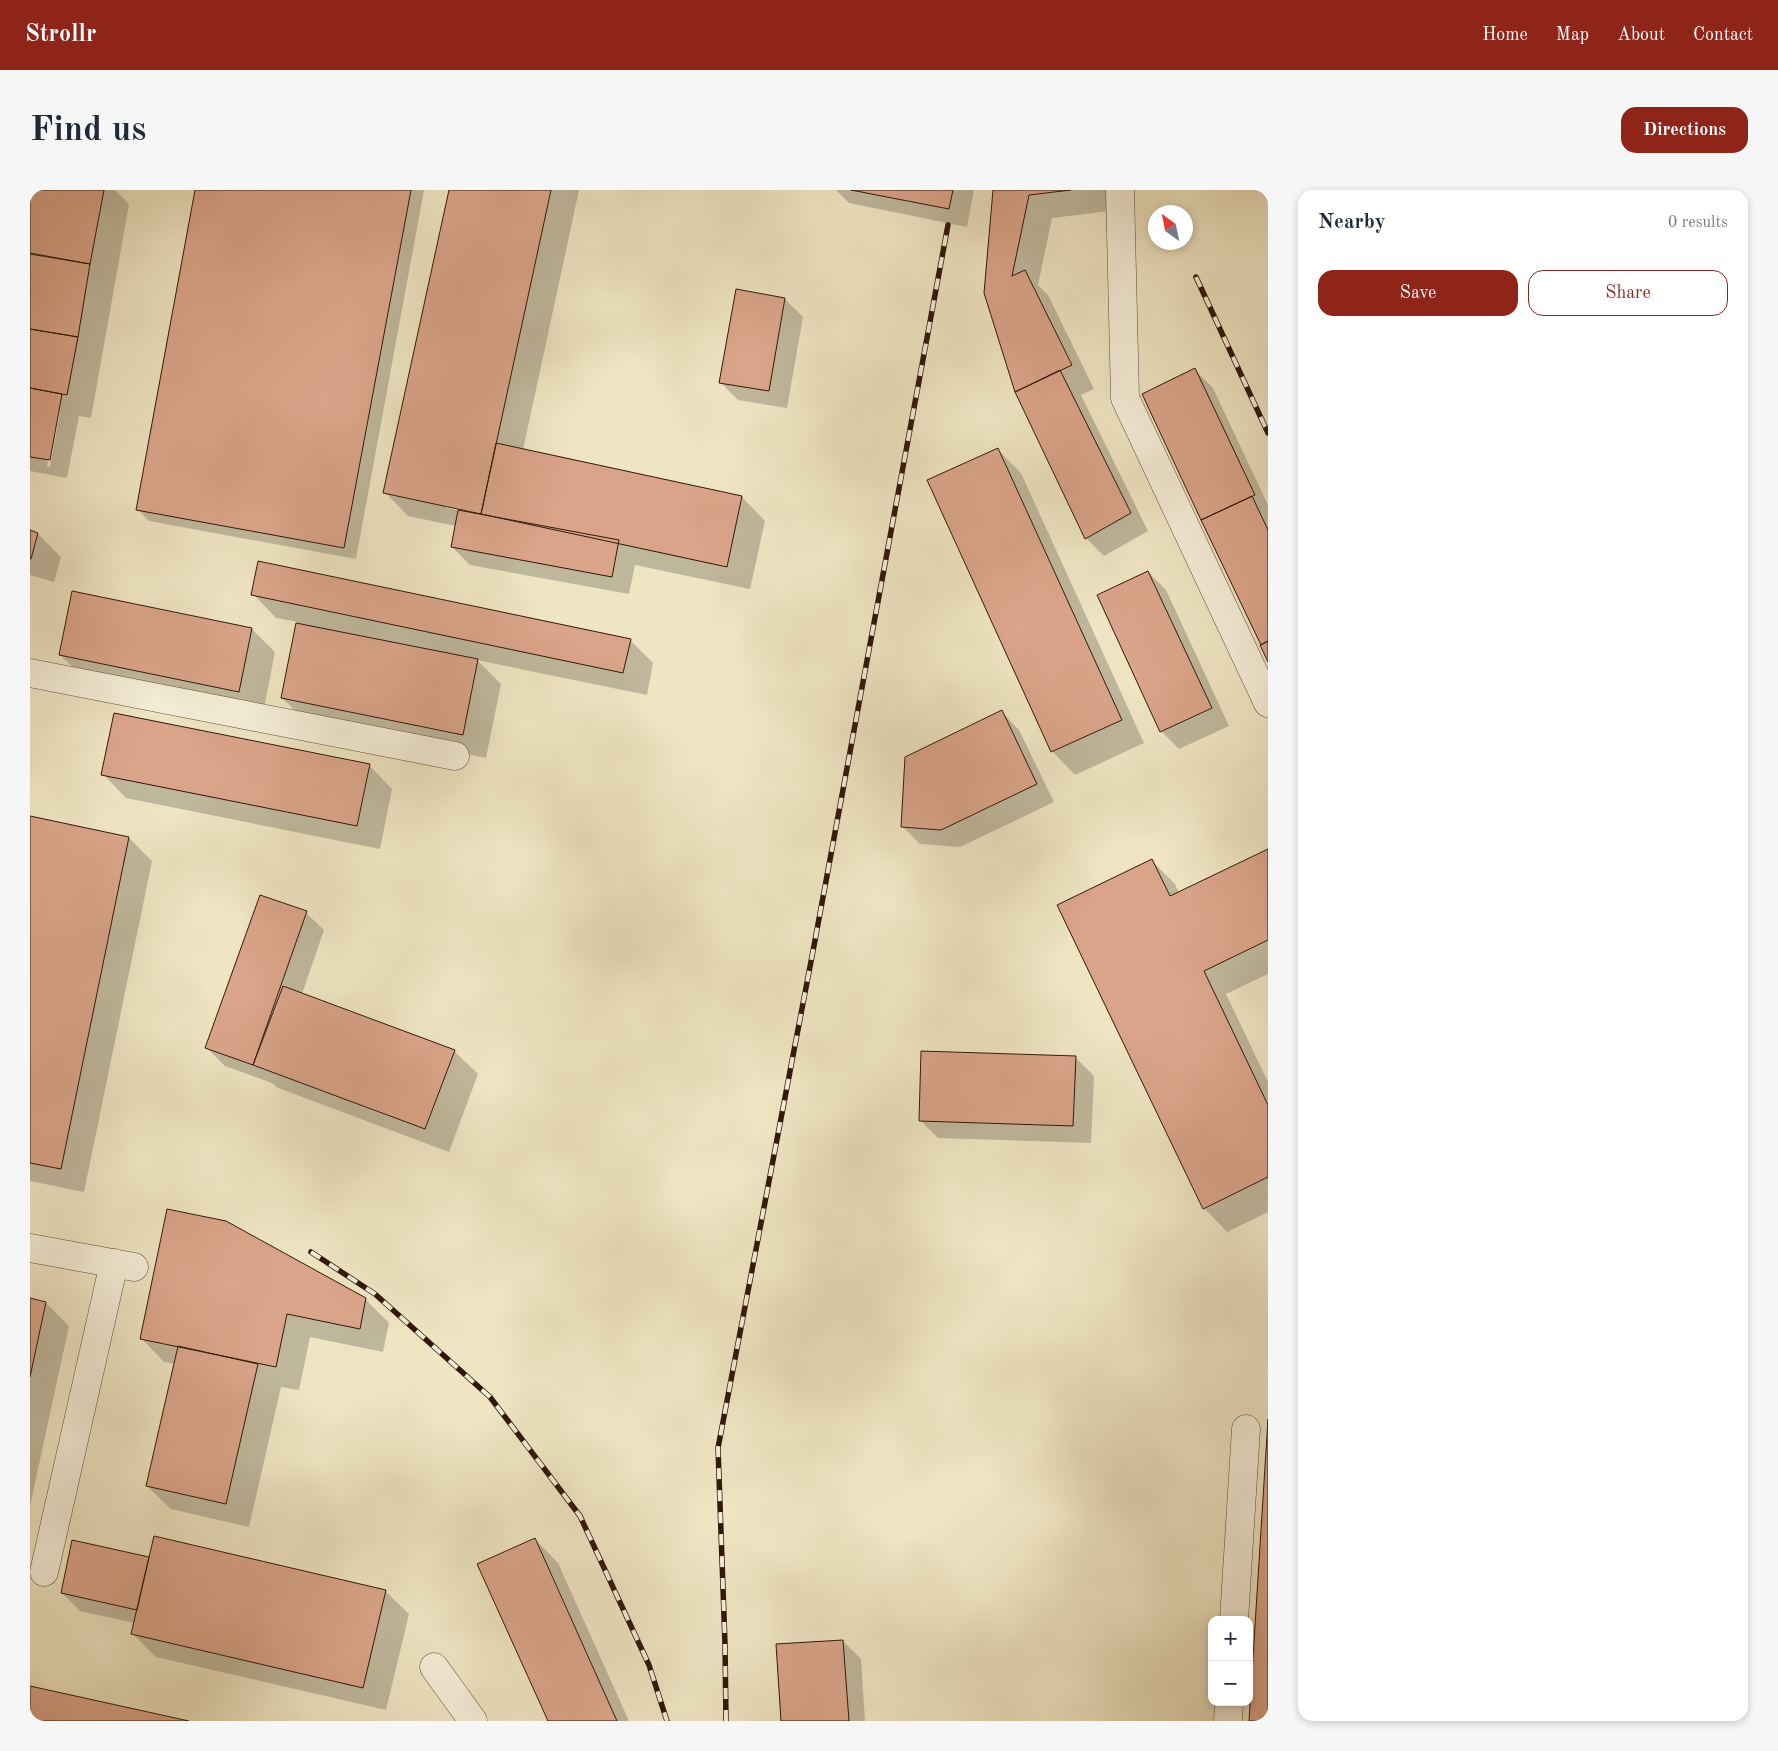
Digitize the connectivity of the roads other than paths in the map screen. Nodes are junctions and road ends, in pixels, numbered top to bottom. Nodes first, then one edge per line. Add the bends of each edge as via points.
1 (1120, 190) edge
2 (30, 673) edge
3 (1268, 703) edge
4 (455, 756) dead end
5 (30, 1248) edge
6 (1246, 1429) dead end
7 (44, 1572) dead end
8 (1234, 1616) edge
9 (434, 1667) dead end
10 (1230, 1706) edge
11 (473, 1721) edge
12 (1228, 1721) edge

1 - 3 lane via 1125,398
2 - 4 lane
5 - 7 lane via 124,1265
6 - 8 lane
9 - 11 lane
10 - 12 lane

